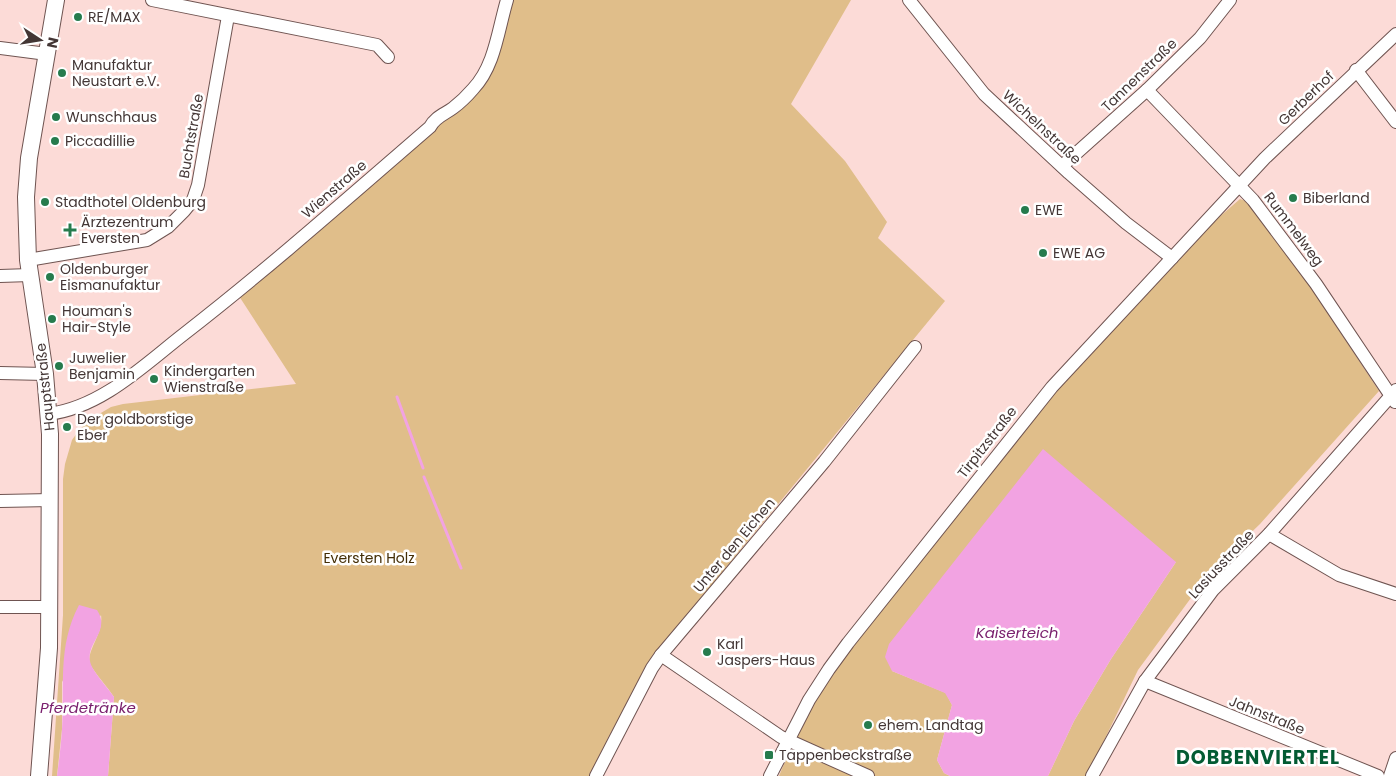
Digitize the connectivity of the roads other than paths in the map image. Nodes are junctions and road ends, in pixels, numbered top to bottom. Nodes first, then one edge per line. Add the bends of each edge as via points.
1 (56, 0) edge
2 (152, 0) edge
3 (507, 0) edge
4 (909, 0) edge
5 (1230, 0) edge
6 (228, 16) junction
7 (1396, 34) edge
8 (0, 48) edge
9 (47, 54) junction
10 (388, 56) dead end
11 (1356, 70) junction
12 (1147, 90) junction
13 (1396, 122) edge
14 (1062, 166) junction
15 (1240, 186) junction
16 (1172, 258) junction
17 (29, 268) junction
18 (0, 276) edge
19 (915, 347) dead end
20 (0, 373) edge
21 (45, 374) junction
22 (1394, 396) edge
23 (50, 414) junction
24 (51, 500) junction
25 (0, 501) edge
26 (1269, 534) junction
27 (1396, 594) edge
28 (0, 607) edge
29 (50, 607) junction
30 (661, 656) junction
31 (1145, 681) junction
32 (787, 740) junction
33 (1396, 758) edge
34 (39, 776) edge
35 (596, 776) edge
36 (770, 776) edge
37 (868, 776) edge
38 (1092, 776) edge
39 (1378, 776) edge
40 (1390, 776) edge

1 - 9 street, Hauptstraße
2 - 6 street
3 - 23 street, Wienstraße via 488,66 468,95 238,292 137,371 98,397
4 - 14 street, Wichelnstraße via 984,94
5 - 12 street, Tannenstraße via 1206,31
6 - 10 street via 376,44
6 - 17 street, Buchtstraße via 193,200 168,227 147,240
7 - 11 street, Gerberhof
8 - 9 street
9 - 17 street, Hauptstraße via 26,184
11 - 13 street
11 - 15 street, Gerberhof
12 - 14 street, Tannenstraße
12 - 15 street, Rummelweg
14 - 16 street, Wichelnstraße via 1126,223
15 - 16 street, Tirpitzstraße
15 - 22 street, Rummelweg via 1316,284
16 - 32 street, Tirpitzstraße via 1032,409 848,643 808,700
17 - 18 street, Buchtstraße
17 - 21 street, Hauptstraße
19 - 30 street, Unter den Eichen via 824,462
20 - 21 street
21 - 23 street, Hauptstraße
22 - 26 street, Lasiusstraße
23 - 24 street, Hauptstraße
24 - 25 street
24 - 29 street, Hauptstraße
26 - 27 street via 1339,575
26 - 31 street, Lasiusstraße via 1213,590
28 - 29 street
29 - 34 street, Hauptstraße
30 - 32 street
30 - 35 street, Unter den Eichen
31 - 38 street, Lasiusstraße
31 - 39 street, Jahnstraße
32 - 36 street, Tirpitzstraße
32 - 37 street
33 - 40 street

